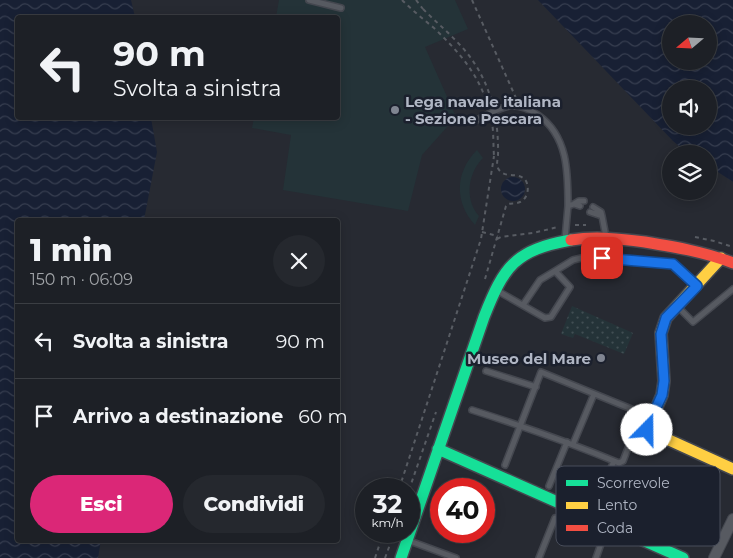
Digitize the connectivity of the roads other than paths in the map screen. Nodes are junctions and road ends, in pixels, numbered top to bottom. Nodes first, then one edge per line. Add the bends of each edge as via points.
1 (309, 0) edge
2 (341, 8) dead end
3 (477, 120) dead end
4 (582, 203) dead end
5 (568, 206) junction
6 (591, 209) dead end
7 (606, 238) junction
8 (565, 240) junction
9 (721, 258) junction
10 (733, 263) edge
11 (555, 271) junction
12 (697, 286) junction
13 (733, 289) edge
14 (496, 290) junction
15 (523, 305) junction
16 (677, 306) junction
17 (486, 370) dead end
18 (536, 387) junction
19 (594, 394) junction
20 (472, 410) dead end
21 (651, 418) junction
22 (521, 426) junction
23 (647, 430) junction
24 (570, 443) junction
25 (438, 449) junction
26 (614, 461) junction
27 (505, 465) dead end
28 (559, 466) edge
29 (612, 466) edge
30 (733, 469) edge
31 (556, 472) edge
32 (549, 486) dead end
33 (420, 500) edge
34 (556, 502) edge
35 (555, 518) dead end
36 (733, 519) edge
37 (405, 543) edge
38 (414, 543) edge
39 (600, 546) edge
40 (655, 546) edge
41 (720, 546) edge
42 (720, 546) edge
43 (400, 558) edge
44 (456, 558) edge
45 (539, 558) edge
46 (596, 558) edge
47 (682, 558) edge
48 (714, 558) edge

1 - 2 lane
3 - 5 lane via 503,108 518,106 542,117 553,129 564,151
4 - 5 lane via 579,201
5 - 8 lane
6 - 7 lane via 602,216
7 - 8 street
7 - 9 street via 674,247
8 - 14 street via 522,255 508,268
9 - 10 street
9 - 12 street
11 - 12 lane via 585,257 673,264
11 - 15 lane via 540,280
11 - 15 lane via 570,287 551,317 545,318
12 - 16 street
13 - 16 lane via 692,322
14 - 15 lane
14 - 25 street
16 - 21 street via 666,318 661,334 664,381 662,395
17 - 18 lane
18 - 19 lane via 542,372
18 - 22 lane
19 - 21 lane
19 - 24 lane
20 - 22 lane
21 - 23 street
22 - 24 lane
22 - 27 lane
23 - 26 lane via 635,436 621,463
23 - 30 street
24 - 26 lane
24 - 28 lane
25 - 33 street
25 - 34 street
26 - 29 lane
31 - 32 lane
35 - 45 lane
36 - 41 street
37 - 43 street
38 - 44 lane
39 - 46 lane
40 - 47 street
42 - 48 street

